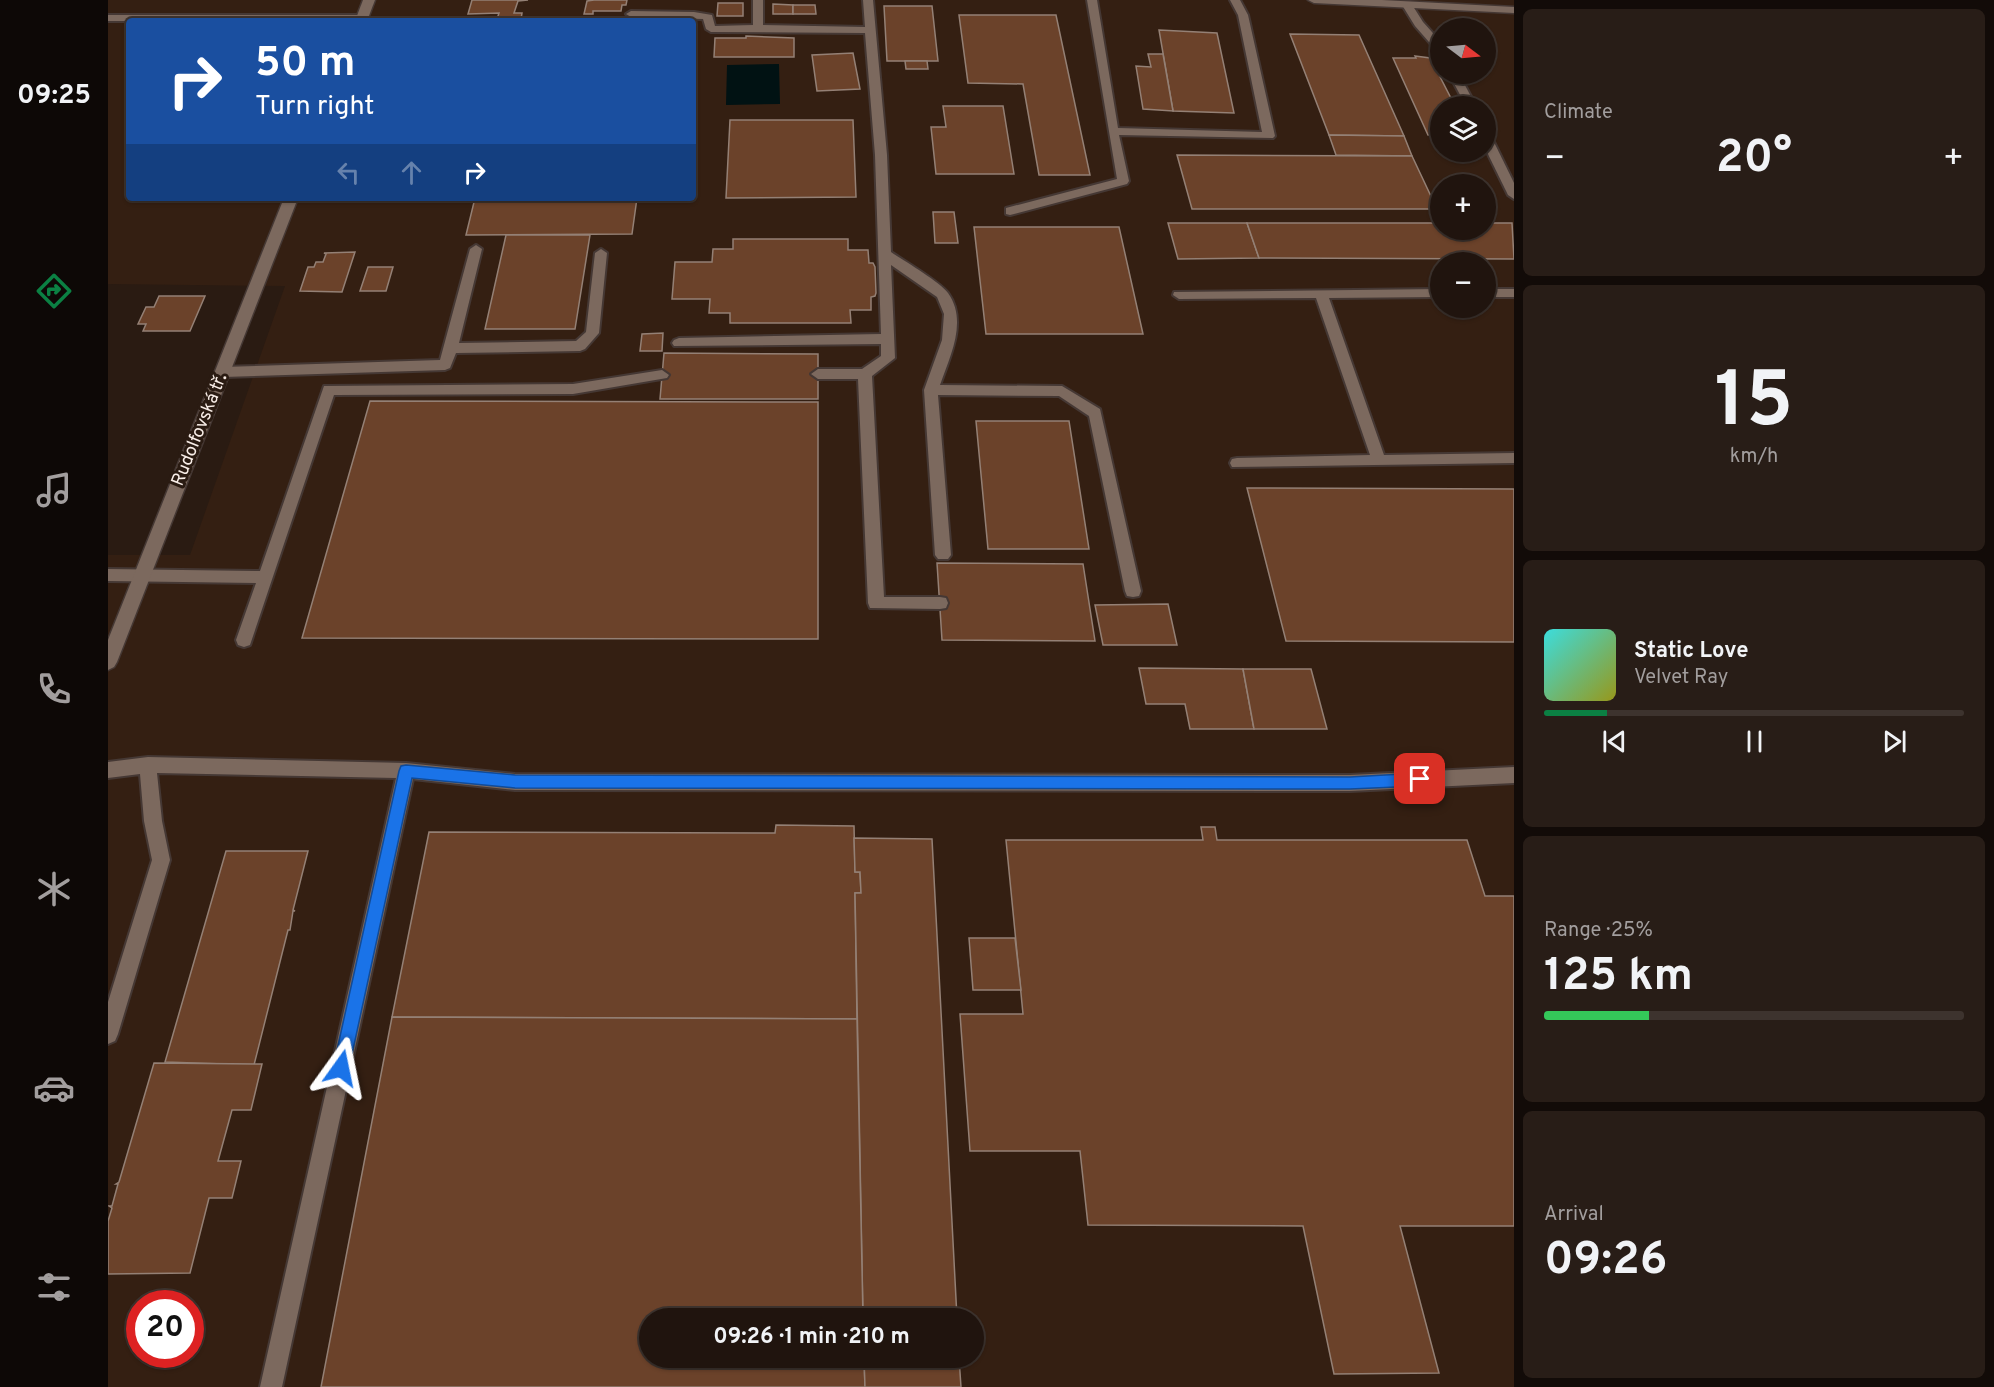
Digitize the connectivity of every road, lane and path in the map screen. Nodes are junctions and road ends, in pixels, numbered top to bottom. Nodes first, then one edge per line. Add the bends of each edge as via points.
1 (369, 0) edge
2 (655, 0) edge
3 (758, 0) edge
4 (868, 0) edge
5 (1092, 0) edge
6 (1235, 0) edge
7 (1314, 0) edge
8 (1446, 3) edge
9 (1407, 5) junction
10 (1514, 10) edge
11 (631, 14) dead end
12 (652, 14) junction
13 (108, 18) edge
14 (126, 18) edge
15 (361, 18) edge
16 (758, 28) junction
17 (870, 30) junction
18 (1430, 37) edge
19 (1113, 131) junction
20 (1496, 158) edge
21 (1514, 195) edge
22 (290, 201) edge
23 (1010, 211) dead end
24 (476, 249) dead end
25 (601, 254) dead end
26 (885, 254) junction
27 (1430, 293) edge
28 (1496, 293) edge
29 (1514, 293) edge
30 (1321, 294) junction
31 (1179, 295) dead end
32 (888, 339) junction
33 (679, 343) dead end
34 (451, 348) junction
35 (223, 372) junction
36 (818, 374) dead end
37 (865, 374) junction
38 (662, 375) dead end
39 (931, 390) junction
40 (1514, 458) edge
41 (1379, 460) junction
42 (1237, 463) dead end
43 (943, 555) dead end
44 (108, 575) edge
45 (142, 576) junction
46 (266, 577) junction
47 (1133, 591) dead end
48 (940, 603) dead end
49 (244, 640) dead end
50 (108, 662) edge
51 (148, 765) junction
52 (108, 770) edge
53 (406, 771) junction
54 (1514, 775) edge
55 (108, 1034) edge
56 (271, 1387) edge

1 - 15 main road
2 - 12 lane
3 - 16 lane
4 - 17 lane
5 - 19 lane
6 - 19 lane via 1243,15 1269,136
7 - 9 main road
8 - 9 main road
8 - 10 main road
9 - 18 lane
11 - 12 lane
12 - 16 lane via 708,17 711,29
13 - 14 lane
16 - 17 lane
17 - 26 lane
19 - 23 lane via 1123,181
20 - 21 lane
22 - 35 main road, Rudolfovská tř.
24 - 34 lane
25 - 34 lane via 592,333 580,346
26 - 32 lane
26 - 39 lane via 942,294 951,314 949,340
27 - 30 lane
28 - 29 lane
30 - 31 lane
30 - 41 lane
32 - 33 lane
32 - 37 lane via 888,358
34 - 35 lane via 445,365
35 - 45 main road, Rudolfovská tř.
36 - 37 lane
37 - 48 lane via 876,603
38 - 46 lane via 573,388 328,390
39 - 43 lane
39 - 47 lane via 1062,391 1095,413
40 - 41 lane
41 - 42 lane
44 - 45 lane
45 - 46 lane
45 - 50 main road, Rudolfovská tř.
46 - 49 lane
51 - 52 lane
51 - 53 lane
51 - 55 lane via 161,860
53 - 54 lane via 527,782 1350,783
53 - 56 lane

